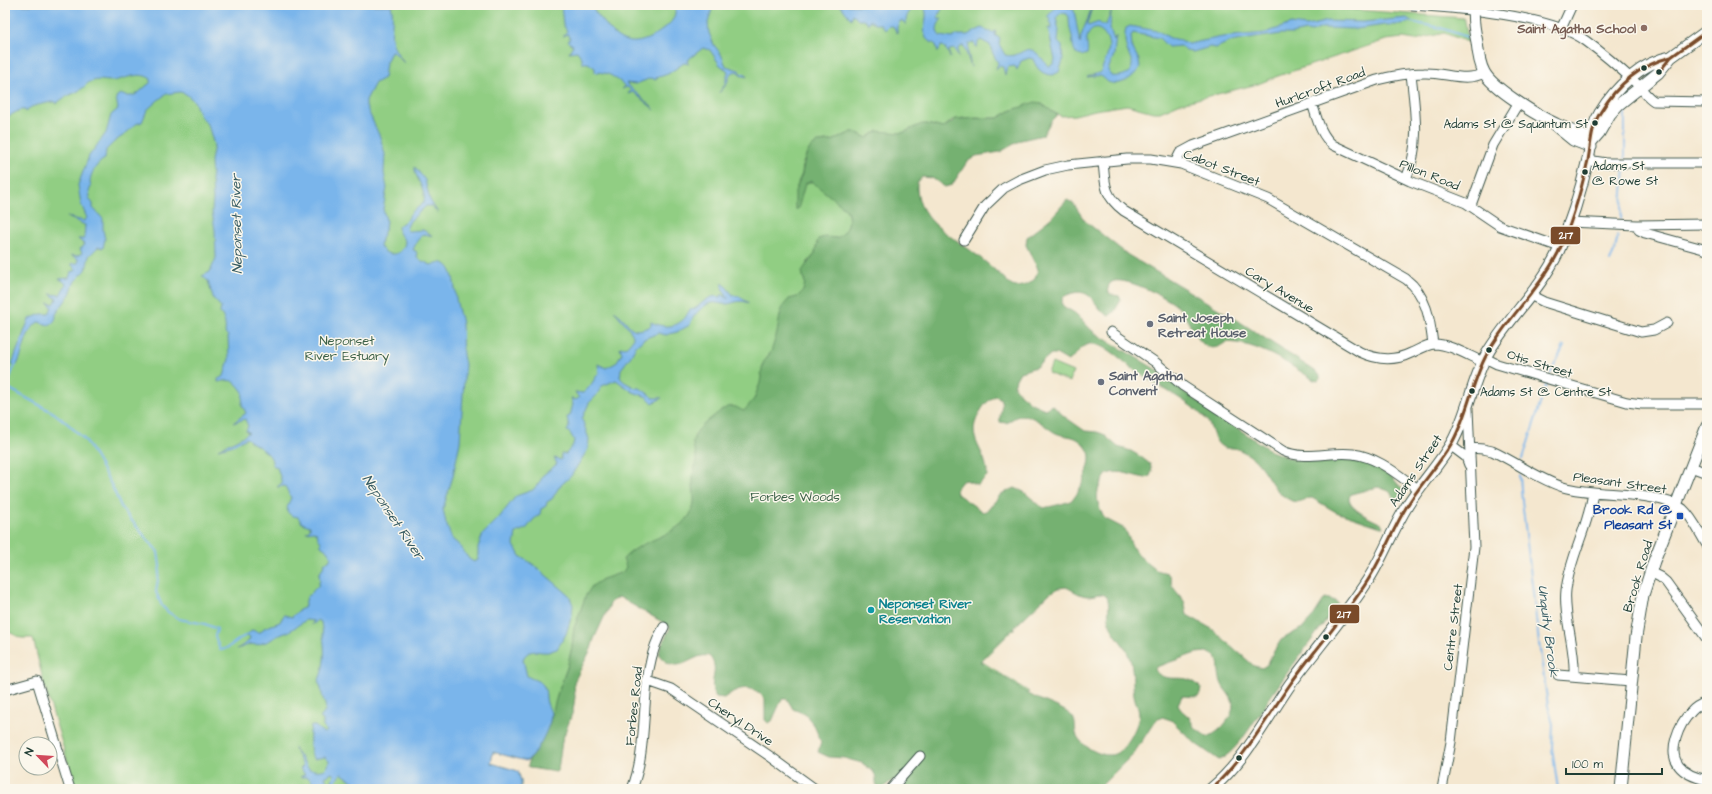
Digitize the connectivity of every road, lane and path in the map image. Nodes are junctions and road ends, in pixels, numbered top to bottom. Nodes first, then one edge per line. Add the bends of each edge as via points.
1 (1412, 5) edge
2 (1572, 5) edge
3 (1473, 7) edge
4 (1561, 29) junction
5 (1707, 31) edge
6 (1671, 57) junction
7 (1484, 73) junction
8 (1411, 74) junction
9 (1630, 78) junction
10 (1640, 87) junction
11 (1519, 102) junction
12 (1707, 102) edge
13 (1312, 103) junction
14 (1612, 104) junction
15 (1591, 144) junction
16 (1588, 160) junction
17 (1103, 161) junction
18 (1175, 162) junction
19 (1707, 163) edge
20 (1406, 179) junction
21 (1471, 205) junction
22 (1568, 222) junction
23 (1707, 224) edge
24 (1637, 225) junction
25 (964, 240) dead end
26 (1560, 246) junction
27 (1707, 250) edge
28 (1530, 295) junction
29 (1666, 323) dead end
30 (1111, 332) dead end
31 (1433, 344) junction
32 (1484, 360) junction
33 (1469, 401) junction
34 (1707, 404) edge
35 (1707, 426) edge
36 (1450, 445) junction
37 (1470, 448) junction
38 (1691, 467) junction
39 (1470, 468) junction
40 (1707, 473) edge
41 (1418, 488) junction
42 (1593, 492) junction
43 (1676, 505) junction
44 (1707, 545) edge
45 (1650, 572) junction
46 (664, 627) dead end
47 (1707, 639) edge
48 (1558, 675) dead end
49 (1574, 676) junction
50 (648, 681) junction
51 (1632, 681) junction
52 (5, 690) edge
53 (1707, 702) edge
54 (920, 756) dead end
55 (1707, 780) edge
56 (70, 789) edge
57 (632, 789) edge
58 (815, 789) edge
59 (891, 789) edge
60 (1211, 789) edge
61 (1442, 789) edge
62 (1621, 789) edge

1 - 3 street
2 - 4 street
3 - 4 street
3 - 7 main road via 1473,22
4 - 9 street via 1586,41
5 - 6 main road, Adams Street
6 - 9 main road, Adams Street via 1656,61
6 - 10 main road, Adams Street via 1662,69
7 - 8 street, Hurlcroft Road via 1468,78 1433,73
7 - 11 main road via 1495,85
8 - 13 street, Hurlcroft Road via 1377,80
8 - 20 street via 1416,144
9 - 10 street
9 - 14 main road, Adams Street via 1619,87
10 - 12 street via 1654,101
10 - 14 main road, Adams Street
11 - 15 main road via 1547,119 1579,133
11 - 21 street via 1491,150
13 - 18 street, Hurlcroft Road via 1192,146 1180,153
13 - 20 street, Pillon Road via 1322,132 1330,142
14 - 15 main road, Adams Street via 1594,124
15 - 16 main road, Adams Street
16 - 19 street via 1606,163
16 - 22 main road, Adams Street
17 - 18 street, Cabot Street via 1139,158
17 - 25 street, Cabot Street via 1053,168 1014,182 985,206
17 - 31 street, Cary Avenue via 1107,193 1124,211 1360,352 1390,359
18 - 31 street, Cabot Street via 1275,202 1406,279 1418,291 1426,306
20 - 21 street, Pillon Road
21 - 26 street, Pillon Road via 1500,226
22 - 24 street
22 - 26 main road, Adams Street
23 - 24 street
24 - 27 street via 1639,230 1649,235
26 - 28 main road, Adams Street
28 - 29 street via 1544,302 1641,332 1654,330
28 - 32 main road, Adams Street
30 - 41 street via 1155,362 1183,386 1283,451 1297,455 1344,453 1365,456 1383,464
31 - 32 street
32 - 33 main road, Adams Street
32 - 34 street, Otis Street via 1627,402
33 - 36 main road, Adams Street
33 - 37 street, Centre Street via 1467,415
35 - 38 main road, Brook Road
36 - 39 street, Centre Street via 1466,457
36 - 41 main road, Adams Street
37 - 39 street, Centre Street
37 - 42 street, Pleasant Street via 1492,451 1563,487
38 - 40 street
38 - 43 main road, Brook Road
39 - 61 street, Centre Street via 1474,547 1451,742
41 - 60 main road, Adams Street via 1360,592 1293,681 1240,758 1227,775
42 - 43 street, Pleasant Street via 1657,499
42 - 49 street via 1566,592
43 - 44 street, Pleasant Street via 1689,516
43 - 45 main road, Brook Road
45 - 47 street via 1666,582
45 - 51 main road, Brook Road via 1640,611
46 - 50 street, Forbes Road via 654,649
48 - 49 street
49 - 51 street
50 - 57 street, Forbes Road via 640,761
50 - 58 street, Cheryl Drive via 671,690
51 - 62 main road, Brook Road
52 - 56 street via 37,681
53 - 55 street via 1692,710 1684,720 1675,749 1676,760 1682,770
54 - 59 street

